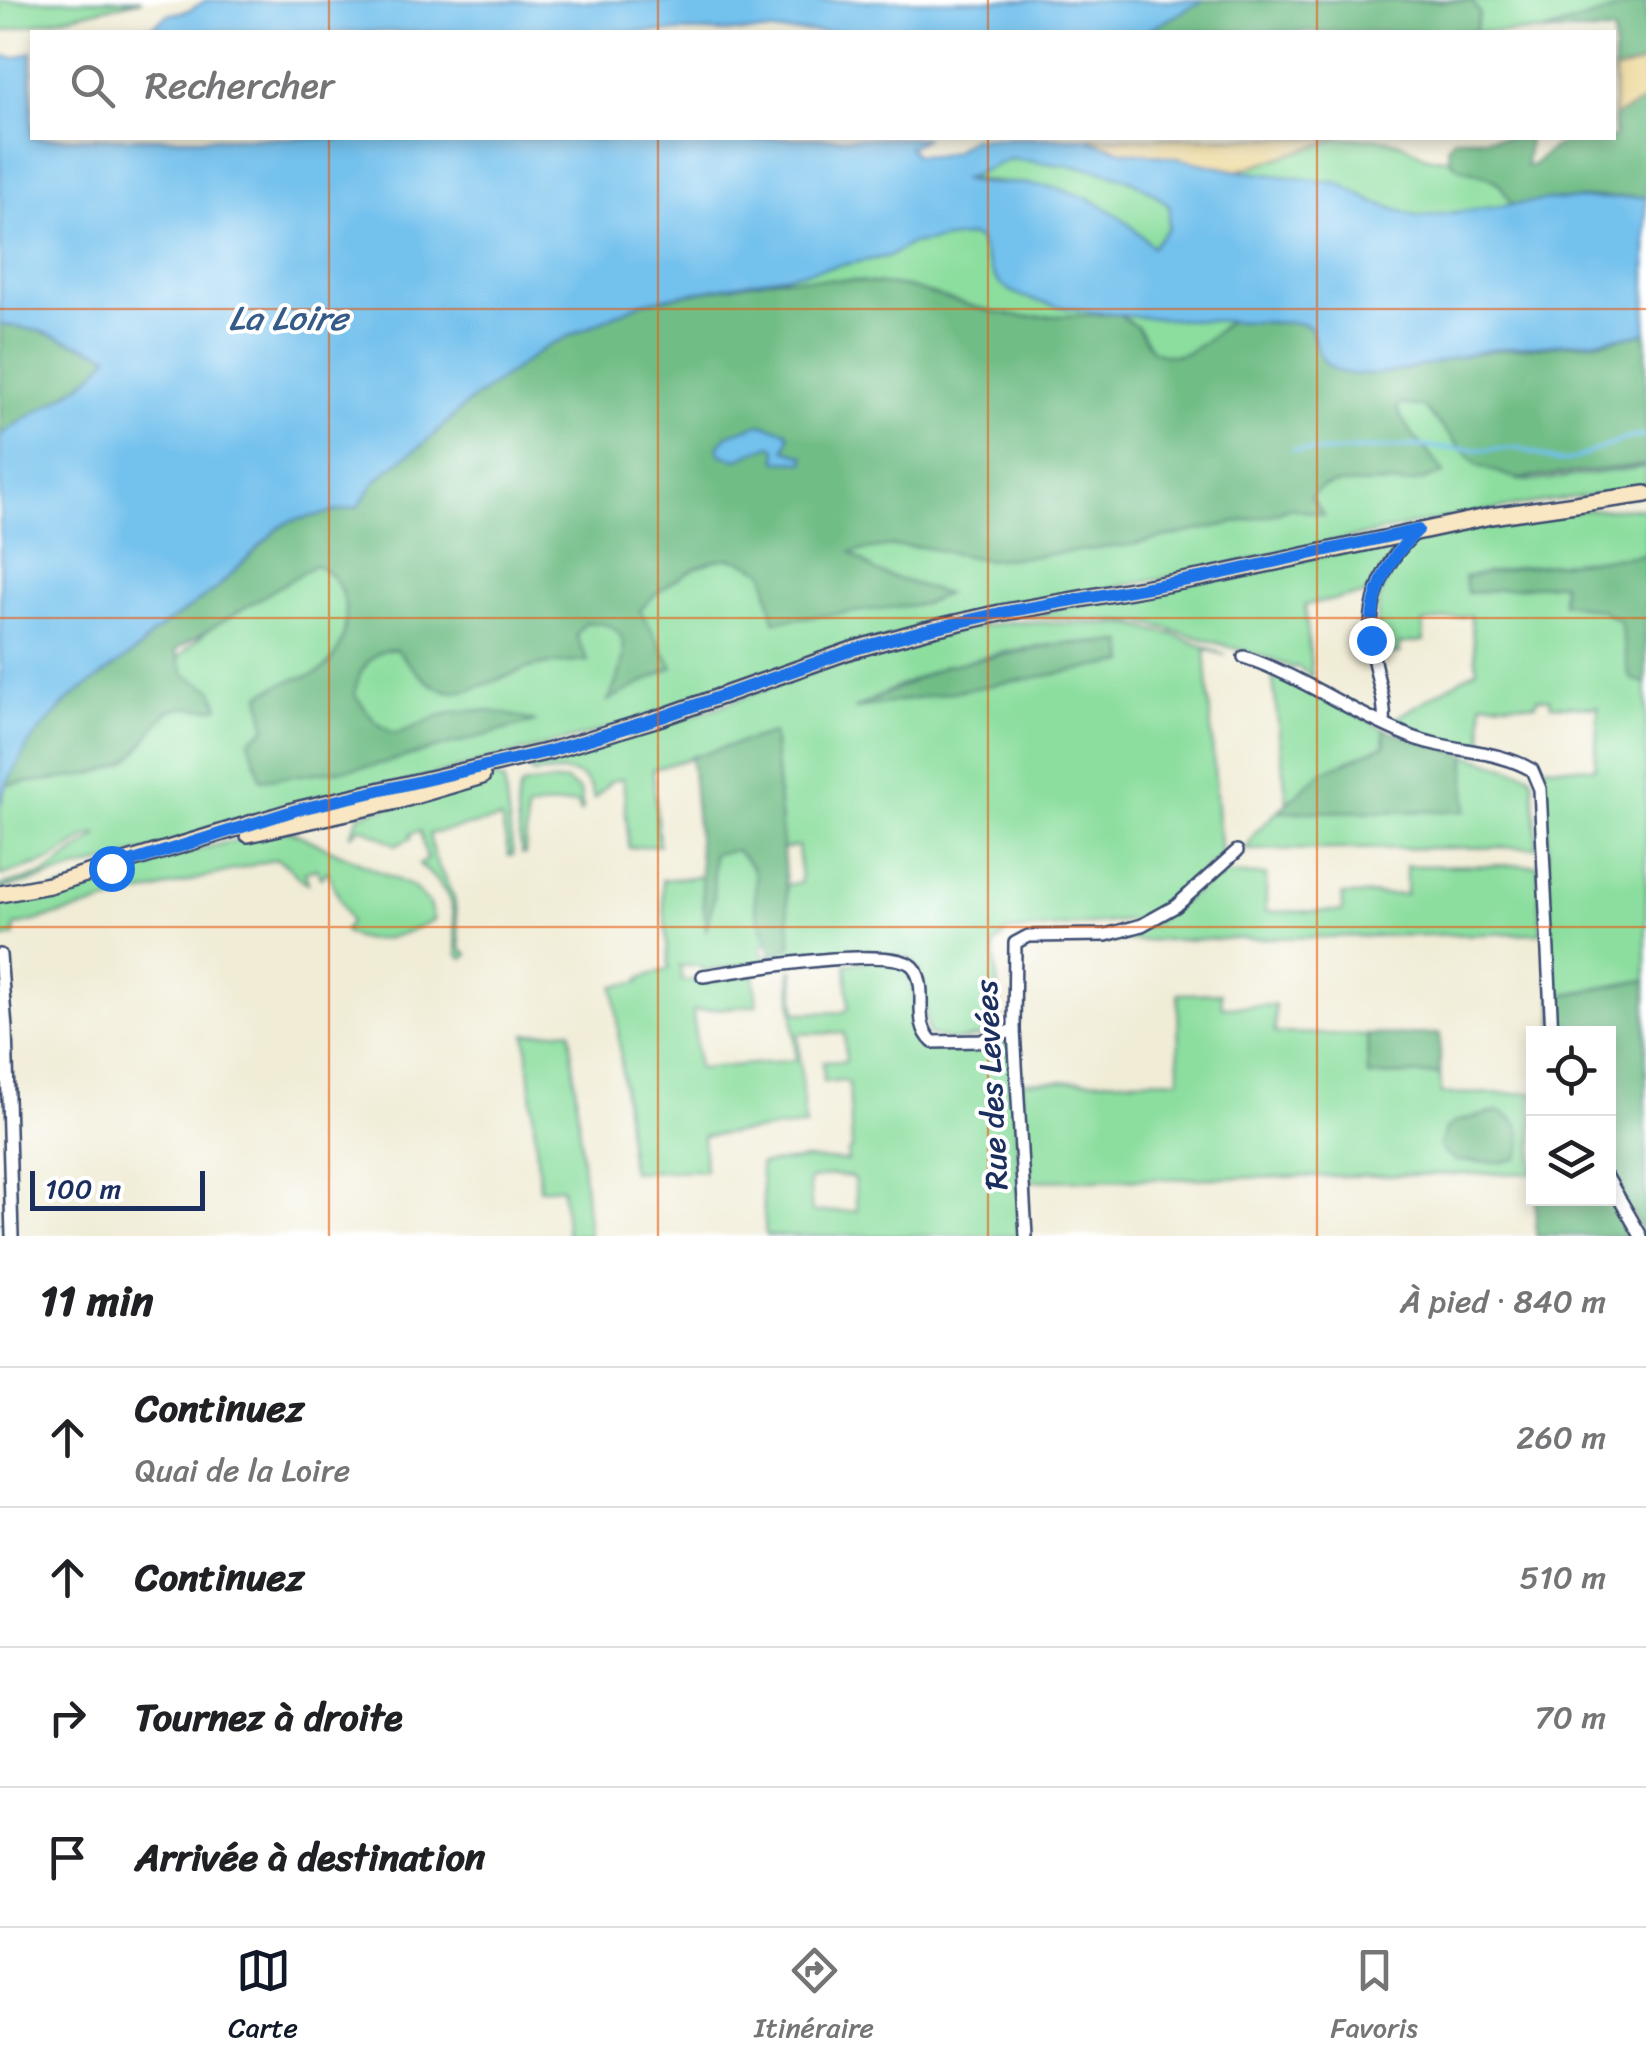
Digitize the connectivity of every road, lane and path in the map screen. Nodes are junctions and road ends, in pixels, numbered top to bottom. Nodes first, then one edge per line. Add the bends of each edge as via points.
1 (1646, 496) edge
2 (1418, 530) junction
3 (1244, 657) dead end
4 (1384, 724) junction
5 (1237, 852) dead end
6 (0, 894) edge
7 (0, 955) edge
8 (703, 976) dead end
9 (1552, 1026) edge
10 (1014, 1030) junction
11 (1616, 1193) edge
12 (8, 1234) edge
13 (1026, 1236) edge
14 (1641, 1236) edge

1 - 2 main road
2 - 4 street via 1378,583 1372,604
2 - 6 main road via 925,630 550,751 296,810 48,886
3 - 4 street
4 - 9 street via 1427,742 1526,766 1536,776
5 - 10 street, Rue des Levées via 1176,906 1142,925 1106,935 1020,938 1012,953
7 - 12 street
8 - 10 street via 892,957 916,971 922,1028 933,1042 982,1040
10 - 13 street, Rue des Levées
11 - 14 street

